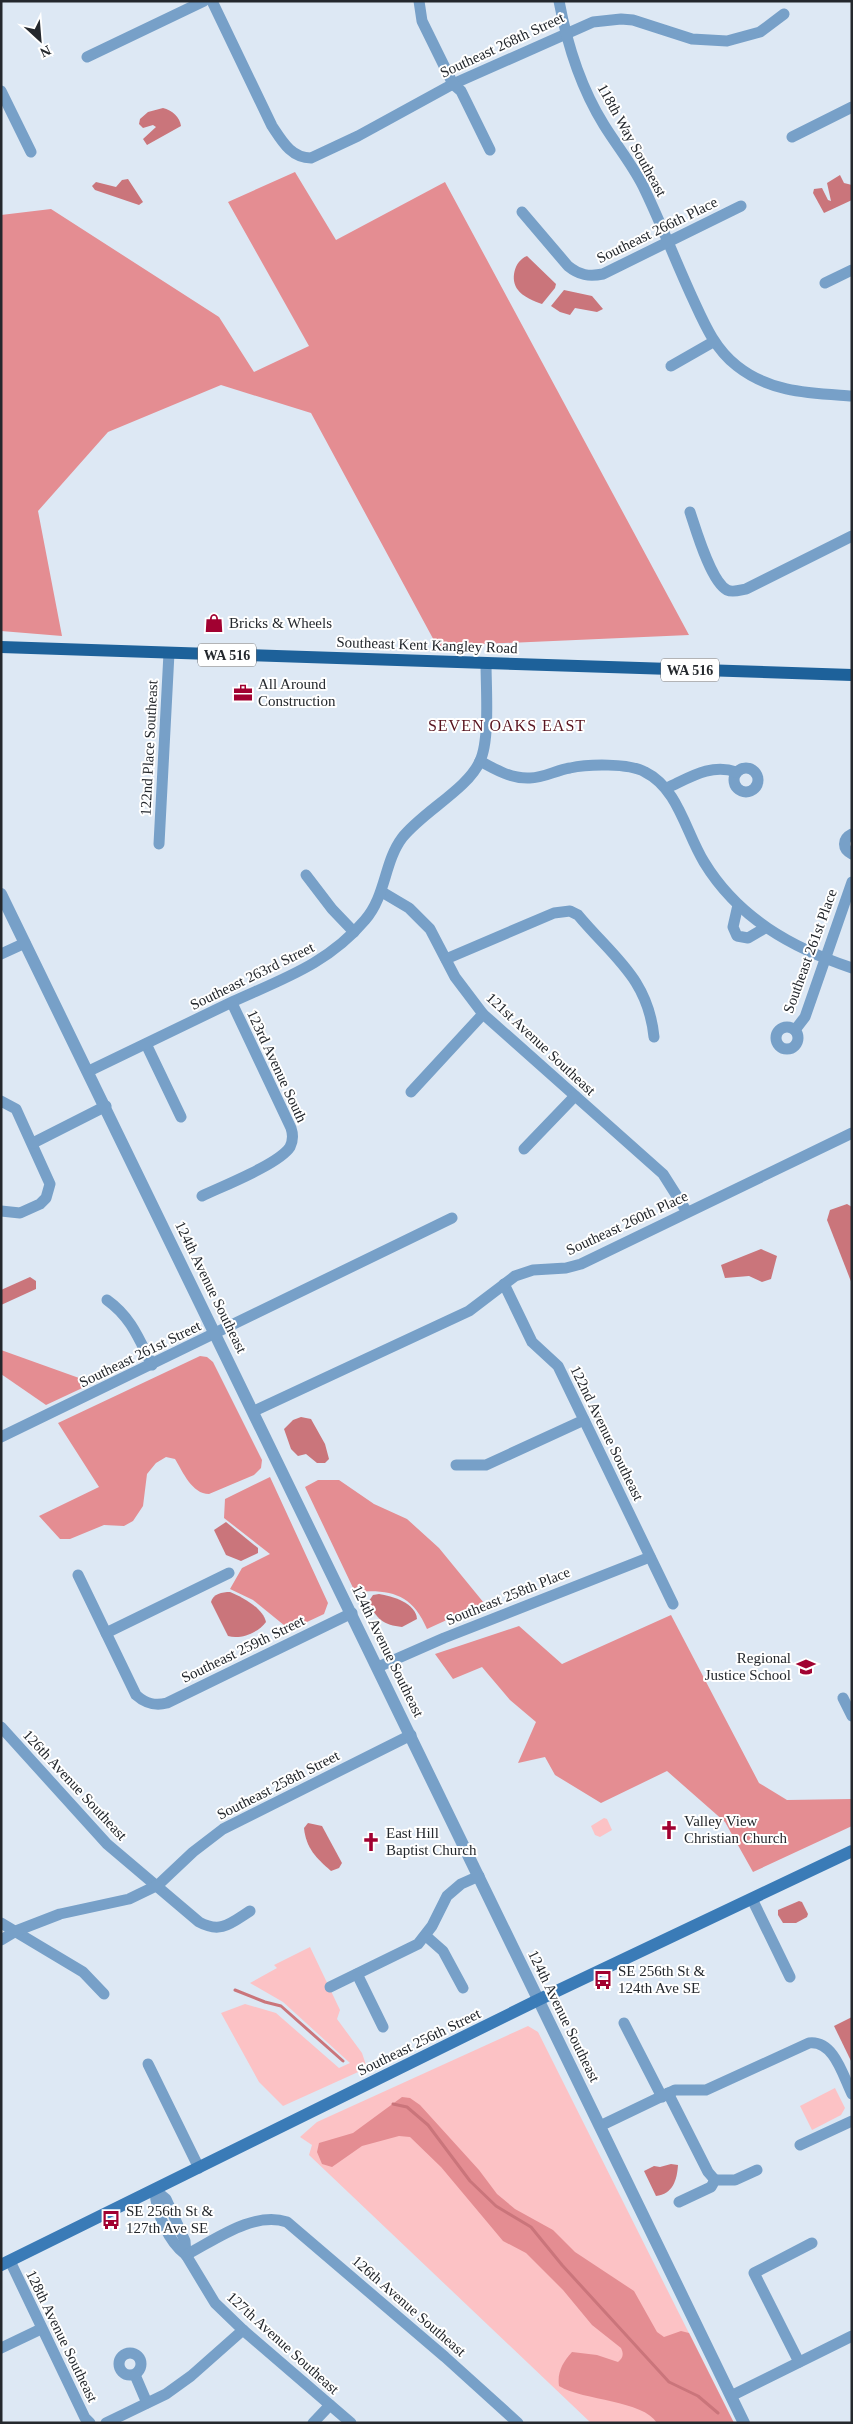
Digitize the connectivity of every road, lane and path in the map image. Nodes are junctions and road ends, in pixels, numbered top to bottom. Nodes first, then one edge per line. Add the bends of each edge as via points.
1 (204, 1) edge
2 (212, 1) edge
3 (419, 1) edge
4 (559, 1) edge
5 (784, 14) dead end
6 (565, 33) junction
7 (87, 57) dead end
8 (453, 84) junction
9 (1, 91) edge
10 (852, 107) edge
11 (792, 136) dead end
12 (490, 150) dead end
13 (31, 152) dead end
14 (741, 206) dead end
15 (522, 212) dead end
16 (666, 243) junction
17 (852, 270) edge
18 (825, 284) dead end
19 (713, 342) junction
20 (671, 366) dead end
21 (852, 396) edge
22 (690, 512) dead end
23 (852, 536) edge
24 (1, 647) edge
25 (169, 653) junction
26 (486, 663) junction
27 (852, 675) edge
28 (480, 762) junction
29 (736, 772) dead end
30 (667, 788) junction
31 (852, 834) edge
32 (159, 844) dead end
33 (852, 854) edge
34 (306, 874) dead end
35 (852, 882) edge
36 (382, 892) junction
37 (1, 894) edge
38 (738, 905) junction
39 (765, 928) junction
40 (354, 932) junction
41 (25, 943) junction
42 (1, 954) edge
43 (446, 959) junction
44 (826, 959) junction
45 (852, 968) edge
46 (232, 1002) junction
47 (483, 1014) junction
48 (795, 1030) dead end
49 (654, 1037) dead end
50 (146, 1044) junction
51 (89, 1071) junction
52 (411, 1092) dead end
53 (575, 1096) junction
54 (1, 1100) edge
55 (106, 1106) junction
56 (181, 1117) dead end
57 (852, 1133) edge
58 (33, 1143) junction
59 (524, 1149) dead end
60 (202, 1196) dead end
61 (1, 1212) edge
62 (687, 1212) junction
63 (452, 1218) dead end
64 (504, 1284) junction
65 (107, 1300) dead end
66 (216, 1334) junction
67 (152, 1365) junction
68 (254, 1411) junction
69 (584, 1420) junction
70 (1, 1437) edge
71 (456, 1465) dead end
72 (650, 1557) junction
73 (229, 1573) dead end
74 (78, 1576) dead end
75 (673, 1604) dead end
76 (352, 1613) junction
77 (106, 1633) junction
78 (378, 1667) junction
79 (843, 1698) dead end
80 (852, 1716) edge
81 (1, 1727) edge
82 (411, 1735) junction
83 (852, 1851) edge
84 (479, 1876) junction
85 (158, 1885) junction
86 (752, 1899) junction
87 (250, 1911) dead end
88 (1, 1923) edge
89 (16, 1931) junction
90 (426, 1936) junction
91 (1, 1940) edge
92 (357, 1974) junction
93 (790, 1977) dead end
94 (330, 1987) dead end
95 (463, 1988) dead end
96 (104, 1994) dead end
97 (538, 2000) junction
98 (624, 2023) dead end
99 (383, 2027) dead end
100 (148, 2064) dead end
101 (852, 2094) edge
102 (665, 2095) junction
103 (852, 2120) edge
104 (600, 2126) junction
105 (800, 2145) dead end
106 (199, 2168) junction
107 (757, 2170) dead end
108 (715, 2180) junction
109 (155, 2190) junction
110 (679, 2202) dead end
111 (812, 2243) dead end
112 (186, 2255) junction
113 (5, 2263) edge
114 (41, 2329) junction
115 (243, 2330) junction
116 (852, 2336) edge
117 (1, 2348) edge
118 (799, 2362) junction
119 (135, 2375) dead end
120 (731, 2396) junction
121 (147, 2403) junction
122 (330, 2404) junction
123 (90, 2423) edge
124 (106, 2423) edge
125 (313, 2423) edge
126 (351, 2423) edge
127 (518, 2423) edge
128 (744, 2423) edge

1 - 7 street
2 - 8 street, Southeast 268th Street via 272,126 282,142 299,156 311,158
3 - 8 street via 422,21
4 - 6 street, 118th Way Southeast
5 - 6 street, Southeast 268th Street via 760,32 727,40 692,39 651,24 622,19 593,22
6 - 8 street, Southeast 268th Street
6 - 16 street, 118th Way Southeast via 595,108 643,186
8 - 12 street via 461,91
9 - 13 street
10 - 11 street
14 - 16 street, Southeast 266th Place
15 - 16 street, Southeast 266th Place via 568,266 586,275 603,274
16 - 19 street, 118th Way Southeast
17 - 18 street
19 - 20 street
19 - 21 street, 118th Way Southeast via 737,366 774,387 795,392
22 - 23 street via 716,579 728,590 746,588
24 - 25 main road, Southeast Kent Kangley Road / WA 516
25 - 26 main road, Southeast Kent Kangley Road / WA 516
25 - 32 street, 122nd Place Southeast
26 - 27 main road, Southeast Kent Kangley Road / WA 516
26 - 28 street via 484,745
28 - 30 street via 516,777 531,778 569,768 624,766 644,771
28 - 36 street, Southeast 263rd Street via 472,774 401,839
29 - 30 street via 706,771
30 - 38 street via 703,861
31 - 33 street via 844,844
34 - 40 street
35 - 44 street, Southeast 261st Place
36 - 40 street, Southeast 263rd Street via 367,918
36 - 43 street, 121st Avenue Southeast via 420,917
37 - 41 street, 124th Avenue Southeast
38 - 39 street
38 - 39 street via 733,927 737,936 748,938
39 - 44 street
40 - 46 street, Southeast 263rd Street via 322,960
41 - 42 street
41 - 51 street, 124th Avenue Southeast
43 - 47 street, 121st Avenue Southeast
43 - 49 street via 554,913 570,911 578,915 634,977 650,1008
44 - 45 street
44 - 48 street, Southeast 261st Place via 805,1017
46 - 50 street, Southeast 263rd Street
46 - 60 street, 123rd Avenue South via 291,1128 292,1142 277,1159
47 - 52 street
47 - 53 street, 121st Avenue Southeast
50 - 51 street, Southeast 263rd Street
50 - 56 street
51 - 55 street, 124th Avenue Southeast
53 - 59 street
53 - 62 street, 121st Avenue Southeast via 663,1174
54 - 58 street via 16,1109
55 - 58 street
55 - 66 street, 124th Avenue Southeast
57 - 62 street, Southeast 260th Place
58 - 61 street via 50,1184 46,1198 20,1213
62 - 64 street, Southeast 260th Place via 581,1264 533,1270
63 - 66 street, Southeast 261st Street
64 - 68 street, Southeast 260th Place via 469,1311
64 - 69 street, 122nd Avenue Southeast via 532,1342 558,1366
65 - 67 street via 122,1310 129,1320
66 - 67 street, Southeast 261st Street
66 - 68 street, 124th Avenue Southeast
67 - 70 street, Southeast 261st Street
68 - 76 street, 124th Avenue Southeast
69 - 71 street via 486,1466
69 - 72 street, 122nd Avenue Southeast
72 - 75 street, 122nd Avenue Southeast
72 - 78 street, Southeast 258th Place via 497,1616
73 - 77 street
74 - 77 street
76 - 77 street, Southeast 259th Street via 159,1705 147,1703 136,1695
76 - 78 street, 124th Avenue Southeast
78 - 82 street, 124th Avenue Southeast
79 - 80 street
81 - 85 street, 126th Avenue Southeast via 107,1844
82 - 84 street, 124th Avenue Southeast
82 - 85 street, Southeast 258th Street via 223,1829
83 - 86 main road, Southeast 256th Street
84 - 90 street via 461,1884 447,1896
84 - 97 street, 124th Avenue Southeast
85 - 87 street, 126th Avenue Southeast via 210,1928 225,1926
85 - 89 street, Southeast 258th Street via 129,1899 60,1914
86 - 93 street
86 - 97 main road, Southeast 256th Street
88 - 89 street
89 - 91 street, Southeast 258th Street
89 - 96 street via 84,1972
90 - 92 street via 413,1948
90 - 95 street via 443,1951
92 - 94 street
92 - 99 street
97 - 104 street, 124th Avenue Southeast
97 - 106 main road, Southeast 256th Street
98 - 102 street
100 - 106 street
101 - 102 street via 829,2050 813,2042 706,2090 680,2090
102 - 104 street
102 - 108 street
103 - 105 street
104 - 120 street, 124th Avenue Southeast
106 - 109 main road, Southeast 256th Street
107 - 108 street via 735,2180
108 - 110 street via 711,2187
109 - 112 street, 127th Avenue Southeast via 166,2199 185,2241
109 - 113 main road, Southeast 256th Street
111 - 118 street via 754,2273
112 - 115 street, 127th Avenue Southeast via 215,2303
112 - 127 street, 126th Avenue Southeast via 259,2220 287,2222
113 - 114 street, 128th Avenue Southeast
114 - 117 street
114 - 123 street, 128th Avenue Southeast
115 - 121 street via 191,2376
115 - 122 street, 127th Avenue Southeast
116 - 118 street
118 - 120 street
119 - 121 street
120 - 128 street, 124th Avenue Southeast
121 - 124 street
122 - 125 street
122 - 126 street, 127th Avenue Southeast

